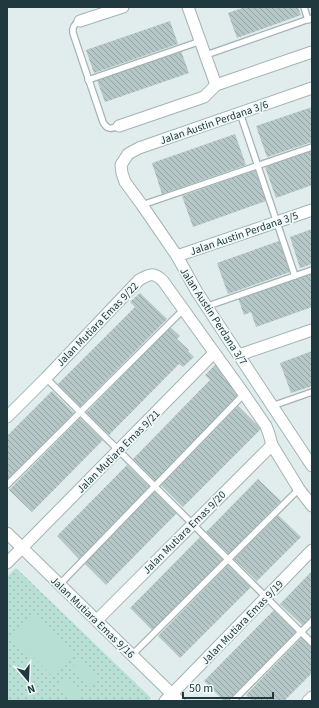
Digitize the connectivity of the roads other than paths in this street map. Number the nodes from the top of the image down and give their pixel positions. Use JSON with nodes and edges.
{"nodes":[{"id":1,"x":123,"y":7,"type":"edge"},
{"id":2,"x":188,"y":7,"type":"edge"},
{"id":3,"x":304,"y":7,"type":"edge"},
{"id":4,"x":310,"y":19,"type":"edge"},
{"id":5,"x":80,"y":22,"type":"joint"},
{"id":6,"x":200,"y":41,"type":"junction"},
{"id":7,"x":312,"y":52,"type":"edge"},
{"id":8,"x":206,"y":55,"type":"junction"},
{"id":9,"x":88,"y":80,"type":"junction"},
{"id":10,"x":216,"y":85,"type":"junction"},
{"id":11,"x":312,"y":88,"type":"edge"},
{"id":12,"x":240,"y":113,"type":"junction"},
{"id":13,"x":119,"y":126,"type":"joint"},
{"id":14,"x":312,"y":147,"type":"edge"},
{"id":15,"x":121,"y":165,"type":"joint"},
{"id":16,"x":258,"y":166,"type":"junction"},
{"id":17,"x":142,"y":205,"type":"junction"},
{"id":18,"x":312,"y":210,"type":"edge"},
{"id":19,"x":277,"y":222,"type":"junction"},
{"id":20,"x":177,"y":256,"type":"junction"},
{"id":21,"x":312,"y":270,"type":"edge"},
{"id":22,"x":295,"y":276,"type":"junction"},
{"id":23,"x":208,"y":306,"type":"junction"},
{"id":24,"x":183,"y":310,"type":"junction"},
{"id":25,"x":312,"y":330,"type":"edge"},
{"id":26,"x":214,"y":354,"type":"junction"},
{"id":27,"x":239,"y":355,"type":"junction"},
{"id":28,"x":46,"y":378,"type":"junction"},
{"id":29,"x":312,"y":392,"type":"edge"},
{"id":30,"x":244,"y":394,"type":"junction"},
{"id":31,"x":272,"y":406,"type":"junction"},
{"id":32,"x":80,"y":412,"type":"junction"},
{"id":33,"x":7,"y":417,"type":"edge"},
{"id":34,"x":272,"y":446,"type":"junction"},
{"id":35,"x":119,"y":450,"type":"junction"},
{"id":36,"x":309,"y":454,"type":"edge"},
{"id":37,"x":312,"y":466,"type":"edge"},
{"id":38,"x":7,"y":485,"type":"edge"},
{"id":39,"x":155,"y":486,"type":"junction"},
{"id":40,"x":299,"y":489,"type":"junction"},
{"id":41,"x":312,"y":506,"type":"edge"},
{"id":42,"x":193,"y":524,"type":"junction"},
{"id":43,"x":7,"y":533,"type":"edge"},
{"id":44,"x":22,"y":548,"type":"junction"},
{"id":45,"x":312,"y":550,"type":"edge"},
{"id":46,"x":228,"y":559,"type":"junction"},
{"id":47,"x":7,"y":563,"type":"edge"},
{"id":48,"x":60,"y":584,"type":"junction"},
{"id":49,"x":266,"y":597,"type":"junction"},
{"id":50,"x":97,"y":620,"type":"junction"},
{"id":51,"x":312,"y":621,"type":"edge"},
{"id":52,"x":301,"y":632,"type":"junction"},
{"id":53,"x":312,"y":643,"type":"edge"},
{"id":54,"x":132,"y":654,"type":"junction"},
{"id":55,"x":312,"y":698,"type":"edge"},
{"id":56,"x":172,"y":699,"type":"edge"},
{"id":57,"x":233,"y":701,"type":"edge"},
{"id":58,"x":308,"y":701,"type":"edge"}],
"edges":[{"from":1,"to":5,"type":"street"},
{"from":2,"to":6,"type":"street"},
{"from":3,"to":4,"type":"lane"},
{"from":4,"to":8,"type":"lane"},
{"from":5,"to":9,"type":"lane"},
{"from":6,"to":8,"type":"street"},
{"from":6,"to":9,"type":"lane"},
{"from":7,"to":10,"type":"street"},
{"from":8,"to":10,"type":"street"},
{"from":9,"to":13,"type":"lane"},
{"from":10,"to":13,"type":"street"},
{"from":11,"to":12,"type":"street","name":"Jalan Austin Perdana 3/6"},
{"from":12,"to":15,"type":"street","name":"Jalan Austin Perdana 3/6"},
{"from":12,"to":16,"type":"lane"},
{"from":14,"to":16,"type":"lane"},
{"from":15,"to":17,"type":"street","name":"Jalan Austin Perdana 3/7"},
{"from":16,"to":17,"type":"lane"},
{"from":16,"to":19,"type":"lane"},
{"from":17,"to":20,"type":"street","name":"Jalan Austin Perdana 3/7"},
{"from":18,"to":19,"type":"street","name":"Jalan Austin Perdana 3/5"},
{"from":19,"to":20,"type":"street","name":"Jalan Austin Perdana 3/5"},
{"from":19,"to":22,"type":"lane"},
{"from":20,"to":23,"type":"street","name":"Jalan Austin Perdana 3/7"},
{"from":21,"to":22,"type":"lane"},
{"from":22,"to":23,"type":"lane"},
{"from":23,"to":27,"type":"street","name":"Jalan Austin Perdana 3/7"},
{"from":24,"to":26,"type":"street","name":"Jalan Mutiara Emas 9/22"},
{"from":24,"to":28,"type":"street","name":"Jalan Mutiara Emas 9/22"},
{"from":24,"to":32,"type":"lane"},
{"from":25,"to":27,"type":"street"},
{"from":26,"to":30,"type":"street","name":"Jalan Mutiara Emas 9/22"},
{"from":26,"to":35,"type":"street","name":"Jalan Mutiara Emas 9/21"},
{"from":27,"to":31,"type":"street","name":"Jalan Austin Perdana 3/7"},
{"from":28,"to":32,"type":"lane"},
{"from":28,"to":33,"type":"street","name":"Jalan Mutiara Emas 9/22"},
{"from":29,"to":31,"type":"lane"},
{"from":30,"to":34,"type":"street","name":"Jalan Mutiara Emas 9/22"},
{"from":30,"to":39,"type":"lane"},
{"from":31,"to":36,"type":"street","name":"Jalan Austin Perdana 3/7"},
{"from":32,"to":35,"type":"lane"},
{"from":32,"to":38,"type":"lane"},
{"from":34,"to":40,"type":"street","name":"Jalan Mutiara Emas 9/22"},
{"from":34,"to":42,"type":"street","name":"Jalan Mutiara Emas 9/20"},
{"from":35,"to":39,"type":"lane"},
{"from":35,"to":44,"type":"street","name":"Jalan Mutiara Emas 9/21"},
{"from":36,"to":37,"type":"street","name":"Jalan Austin Perdana 3/7"},
{"from":39,"to":42,"type":"lane"},
{"from":39,"to":48,"type":"lane"},
{"from":40,"to":41,"type":"street","name":"Jalan Mutiara Emas 9/22"},
{"from":40,"to":46,"type":"lane"},
{"from":42,"to":46,"type":"lane"},
{"from":42,"to":50,"type":"street","name":"Jalan Mutiara Emas 9/20"},
{"from":43,"to":44,"type":"street","name":"Jalan Mutiara Emas 9/16"},
{"from":44,"to":47,"type":"street","name":"Jalan Mutiara Emas 9/21"},
{"from":44,"to":48,"type":"street","name":"Jalan Mutiara Emas 9/16"},
{"from":45,"to":49,"type":"street","name":"Jalan Mutiara Emas 9/19"},
{"from":46,"to":49,"type":"lane"},
{"from":46,"to":54,"type":"lane"},
{"from":48,"to":50,"type":"street","name":"Jalan Mutiara Emas 9/16"},
{"from":49,"to":52,"type":"lane"},
{"from":49,"to":56,"type":"street","name":"Jalan Mutiara Emas 9/19"},
{"from":50,"to":54,"type":"street","name":"Jalan Mutiara Emas 9/16"},
{"from":51,"to":52,"type":"lane"},
{"from":52,"to":53,"type":"lane"},
{"from":52,"to":57,"type":"lane"},
{"from":54,"to":56,"type":"street","name":"Jalan Mutiara Emas 9/16"},
{"from":55,"to":58,"type":"street"}]}
